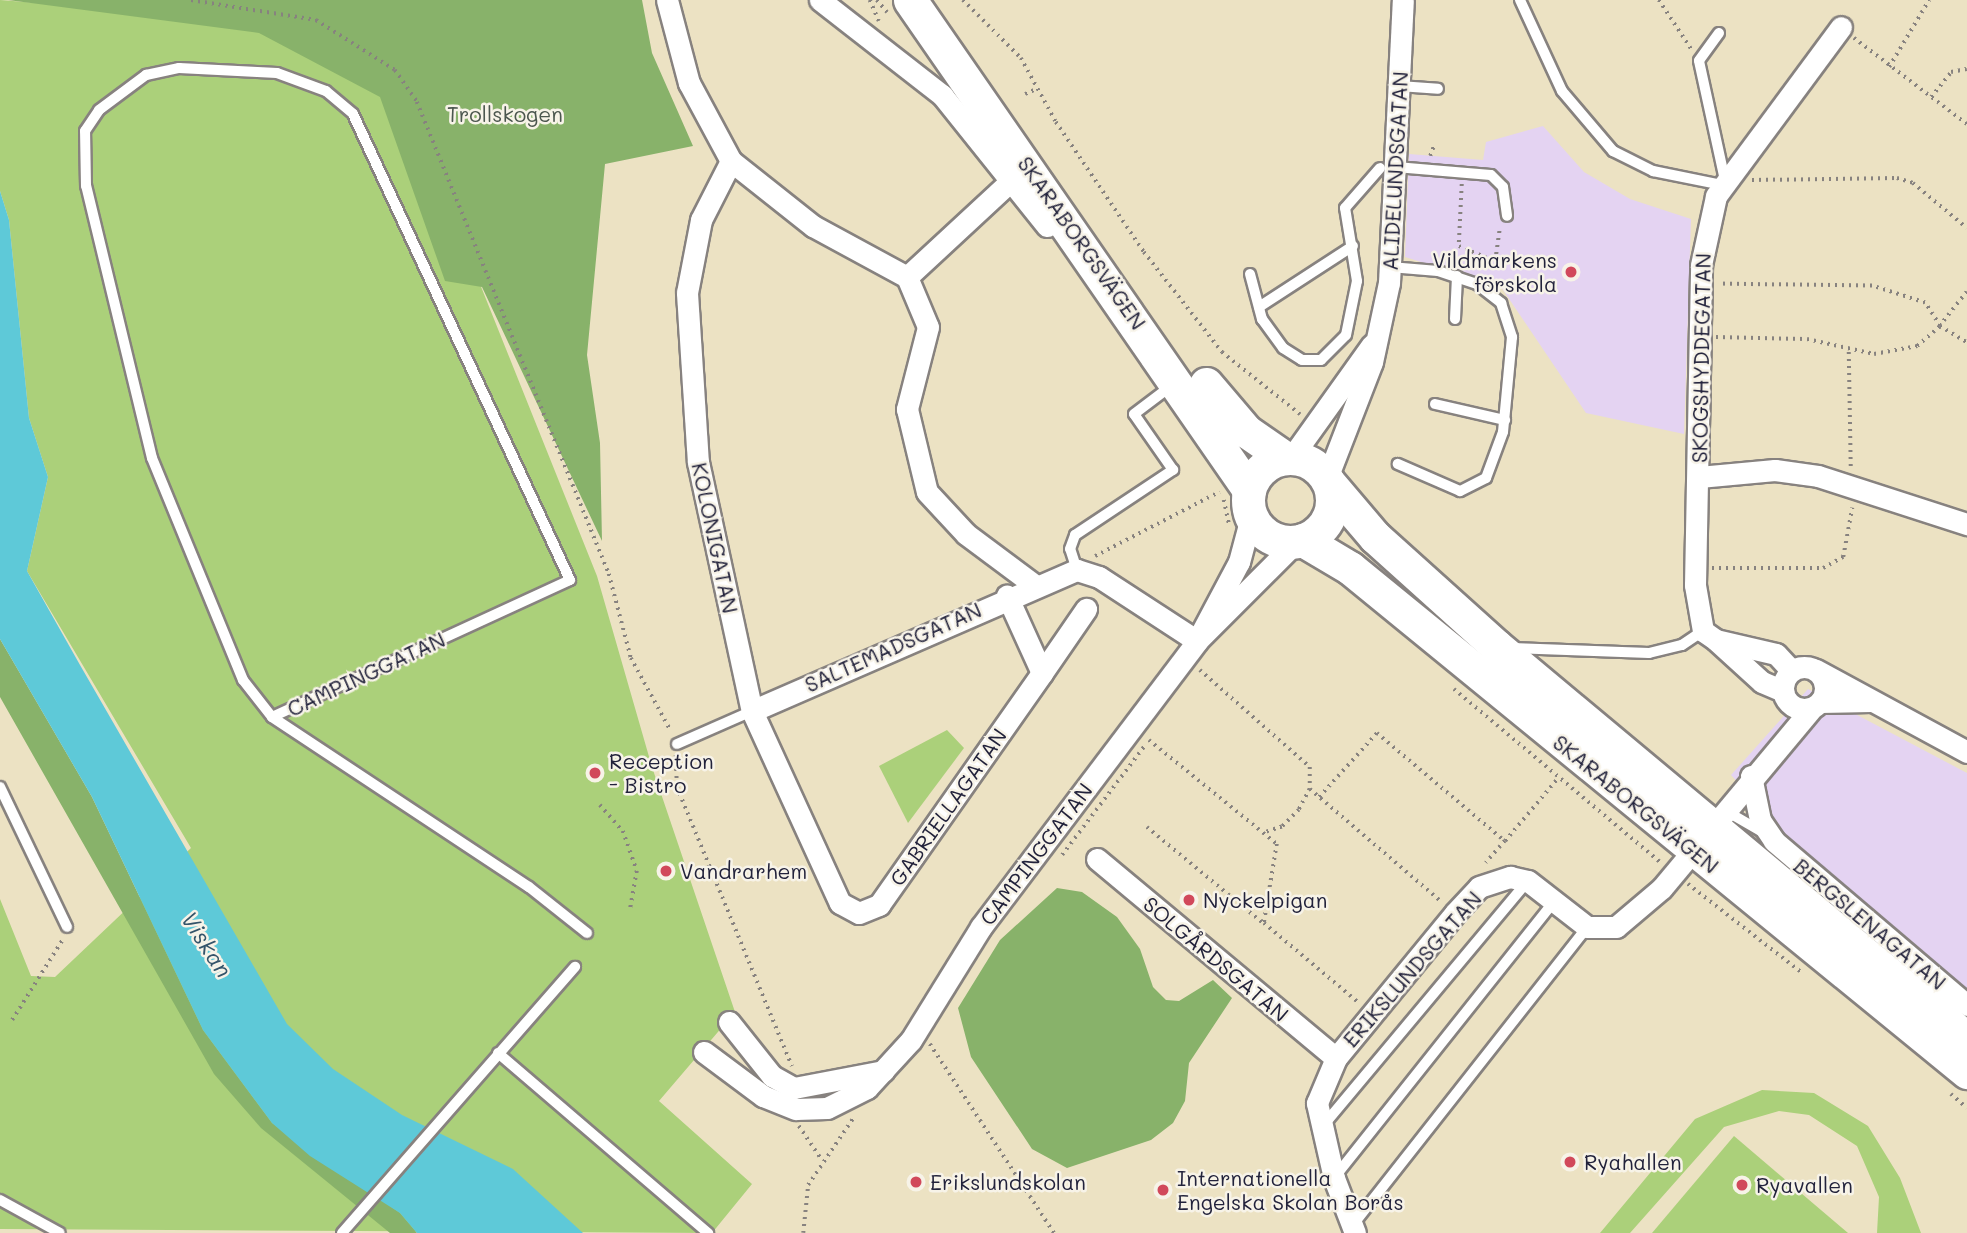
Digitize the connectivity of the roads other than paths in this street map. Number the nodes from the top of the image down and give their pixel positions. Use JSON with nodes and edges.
{"nodes":[{"id":1,"x":667,"y":0,"type":"edge"},
{"id":2,"x":820,"y":0,"type":"edge"},
{"id":3,"x":910,"y":0,"type":"edge"},
{"id":4,"x":935,"y":0,"type":"edge"},
{"id":5,"x":1403,"y":0,"type":"edge"},
{"id":6,"x":1520,"y":0,"type":"edge"},
{"id":7,"x":1841,"y":27,"type":"road end"},
{"id":8,"x":1718,"y":33,"type":"dead end"},
{"id":9,"x":1399,"y":86,"type":"junction"},
{"id":10,"x":1438,"y":89,"type":"dead end"},
{"id":11,"x":731,"y":161,"type":"junction"},
{"id":12,"x":1388,"y":167,"type":"junction"},
{"id":13,"x":1013,"y":179,"type":"junction"},
{"id":14,"x":1724,"y":183,"type":"junction"},
{"id":15,"x":1507,"y":216,"type":"road end"},
{"id":16,"x":1353,"y":246,"type":"junction"},
{"id":17,"x":1390,"y":267,"type":"junction"},
{"id":18,"x":1250,"y":274,"type":"dead end"},
{"id":19,"x":1457,"y":276,"type":"junction"},
{"id":20,"x":907,"y":277,"type":"junction"},
{"id":21,"x":1259,"y":307,"type":"junction"},
{"id":22,"x":1455,"y":319,"type":"dead end"},
{"id":23,"x":1376,"y":341,"type":"junction"},
{"id":24,"x":1163,"y":393,"type":"joint"},
{"id":25,"x":1436,"y":404,"type":"dead end"},
{"id":26,"x":1505,"y":420,"type":"junction"},
{"id":27,"x":1288,"y":458,"type":"junction"},
{"id":28,"x":1398,"y":464,"type":"dead end"},
{"id":29,"x":1699,"y":477,"type":"junction"},
{"id":30,"x":1327,"y":481,"type":"junction"},
{"id":31,"x":1234,"y":501,"type":"junction"},
{"id":32,"x":1967,"y":524,"type":"edge"},
{"id":33,"x":1300,"y":541,"type":"junction"},
{"id":34,"x":1077,"y":570,"type":"junction"},
{"id":35,"x":1033,"y":584,"type":"junction"},
{"id":36,"x":1007,"y":596,"type":"junction"},
{"id":37,"x":1086,"y":609,"type":"dead end"},
{"id":38,"x":1710,"y":635,"type":"junction"},
{"id":39,"x":1496,"y":646,"type":"junction"},
{"id":40,"x":1203,"y":650,"type":"junction"},
{"id":41,"x":1791,"y":670,"type":"junction"},
{"id":42,"x":1816,"y":670,"type":"junction"},
{"id":43,"x":1042,"y":673,"type":"junction"},
{"id":44,"x":1784,"y":695,"type":"junction"},
{"id":45,"x":1871,"y":701,"type":"junction"},
{"id":46,"x":1816,"y":705,"type":"junction"},
{"id":47,"x":752,"y":711,"type":"junction"},
{"id":48,"x":272,"y":717,"type":"junction"},
{"id":49,"x":677,"y":744,"type":"road end"},
{"id":50,"x":1967,"y":752,"type":"edge"},
{"id":51,"x":1768,"y":754,"type":"junction"},
{"id":52,"x":1751,"y":776,"type":"junction"},
{"id":53,"x":0,"y":787,"type":"edge"},
{"id":54,"x":1719,"y":817,"type":"junction"},
{"id":55,"x":1774,"y":841,"type":"junction"},
{"id":56,"x":1097,"y":859,"type":"dead end"},
{"id":57,"x":1683,"y":862,"type":"junction"},
{"id":58,"x":1528,"y":881,"type":"junction"},
{"id":59,"x":840,"y":902,"type":"joint"},
{"id":60,"x":1553,"y":903,"type":"junction"},
{"id":61,"x":67,"y":927,"type":"road end"},
{"id":62,"x":1587,"y":927,"type":"junction"},
{"id":63,"x":587,"y":933,"type":"dead end"},
{"id":64,"x":575,"y":967,"type":"dead end"},
{"id":65,"x":1967,"y":1005,"type":"edge"},
{"id":66,"x":729,"y":1022,"type":"dead end"},
{"id":67,"x":1967,"y":1039,"type":"edge"},
{"id":68,"x":704,"y":1052,"type":"dead end"},
{"id":69,"x":498,"y":1053,"type":"junction"},
{"id":70,"x":1336,"y":1058,"type":"junction"},
{"id":71,"x":1967,"y":1072,"type":"edge"},
{"id":72,"x":795,"y":1098,"type":"junction"},
{"id":73,"x":1322,"y":1127,"type":"junction"},
{"id":74,"x":1334,"y":1178,"type":"junction"},
{"id":75,"x":0,"y":1200,"type":"edge"},
{"id":76,"x":1353,"y":1229,"type":"edge"},
{"id":77,"x":60,"y":1233,"type":"edge"},
{"id":78,"x":342,"y":1233,"type":"edge"},
{"id":79,"x":708,"y":1233,"type":"edge"}],
"edges":[{"from":1,"to":11,"type":"street"},
{"from":2,"to":13,"type":"street"},
{"from":3,"to":31,"type":"main road","name":"SKARABORGSVÄGEN"},
{"from":4,"to":27,"type":"main road","name":"SKARABORGSVÄGEN"},
{"from":5,"to":9,"type":"street","name":"ALIDELUNDSGATAN"},
{"from":6,"to":14,"type":"lane"},
{"from":7,"to":14,"type":"street","name":"SKOGSHYDDEGATAN"},
{"from":8,"to":14,"type":"lane"},
{"from":9,"to":10,"type":"lane"},
{"from":9,"to":12,"type":"street","name":"ALIDELUNDSGATAN"},
{"from":11,"to":20,"type":"street"},
{"from":11,"to":47,"type":"street","name":"KOLONIGATAN"},
{"from":12,"to":15,"type":"lane"},
{"from":12,"to":16,"type":"lane"},
{"from":12,"to":17,"type":"street","name":"ALIDELUNDSGATAN"},
{"from":13,"to":20,"type":"street"},
{"from":13,"to":24,"type":"street"},
{"from":14,"to":29,"type":"street","name":"SKOGSHYDDEGATAN"},
{"from":16,"to":21,"type":"lane"},
{"from":16,"to":21,"type":"lane"},
{"from":17,"to":19,"type":"lane"},
{"from":17,"to":23,"type":"street","name":"ALIDELUNDSGATAN"},
{"from":18,"to":21,"type":"lane"},
{"from":19,"to":22,"type":"lane"},
{"from":19,"to":26,"type":"lane"},
{"from":20,"to":35,"type":"street"},
{"from":23,"to":27,"type":"street","name":"ALIDELUNDSGATAN"},
{"from":23,"to":30,"type":"street","name":"ALIDELUNDSGATAN"},
{"from":24,"to":34,"type":"lane"},
{"from":25,"to":26,"type":"lane"},
{"from":26,"to":28,"type":"lane"},
{"from":27,"to":30,"type":"main road"},
{"from":27,"to":31,"type":"main road"},
{"from":29,"to":32,"type":"street"},
{"from":29,"to":38,"type":"street","name":"SKOGSHYDDEGATAN"},
{"from":30,"to":33,"type":"main road"},
{"from":30,"to":39,"type":"main road","name":"SKARABORGSVÄGEN"},
{"from":31,"to":33,"type":"main road"},
{"from":31,"to":40,"type":"street","name":"CAMPINGGATAN"},
{"from":33,"to":40,"type":"street","name":"CAMPINGGATAN"},
{"from":33,"to":57,"type":"main road","name":"SKARABORGSVÄGEN"},
{"from":34,"to":35,"type":"street","name":"SALTEMADSGATAN"},
{"from":34,"to":40,"type":"street"},
{"from":35,"to":36,"type":"street","name":"SALTEMADSGATAN"},
{"from":36,"to":43,"type":"street"},
{"from":36,"to":47,"type":"street","name":"SALTEMADSGATAN"},
{"from":37,"to":43,"type":"street","name":"GABRIELLAGATAN"},
{"from":38,"to":39,"type":"lane"},
{"from":38,"to":41,"type":"street"},
{"from":38,"to":44,"type":"street"},
{"from":39,"to":54,"type":"main road","name":"SKARABORGSVÄGEN"},
{"from":40,"to":72,"type":"street","name":"CAMPINGGATAN"},
{"from":41,"to":42,"type":"street"},
{"from":41,"to":44,"type":"street"},
{"from":42,"to":45,"type":"street"},
{"from":42,"to":46,"type":"street"},
{"from":43,"to":59,"type":"street","name":"GABRIELLAGATAN"},
{"from":44,"to":46,"type":"street"},
{"from":44,"to":51,"type":"street"},
{"from":45,"to":46,"type":"street"},
{"from":45,"to":50,"type":"street"},
{"from":46,"to":51,"type":"street"},
{"from":47,"to":49,"type":"lane"},
{"from":47,"to":59,"type":"street","name":"KOLONIGATAN"},
{"from":48,"to":48,"type":"lane","name":"CAMPINGGATAN"},
{"from":48,"to":63,"type":"lane","name":"CAMPINGGATAN"},
{"from":51,"to":52,"type":"street"},
{"from":52,"to":54,"type":"street"},
{"from":52,"to":55,"type":"street","name":"BERGSLENAGATAN"},
{"from":53,"to":61,"type":"lane"},
{"from":54,"to":55,"type":"lane","name":"BERGSLENAGATAN"},
{"from":54,"to":57,"type":"street"},
{"from":54,"to":67,"type":"main road","name":"SKARABORGSVÄGEN"},
{"from":55,"to":65,"type":"street","name":"BERGSLENAGATAN"},
{"from":56,"to":70,"type":"street","name":"SOLGÅRDSGATAN"},
{"from":57,"to":62,"type":"street"},
{"from":57,"to":71,"type":"main road","name":"SKARABORGSVÄGEN"},
{"from":58,"to":60,"type":"street"},
{"from":58,"to":70,"type":"street","name":"ERIKSLUNDSGATAN"},
{"from":58,"to":73,"type":"lane"},
{"from":60,"to":62,"type":"street"},
{"from":60,"to":74,"type":"lane"},
{"from":62,"to":76,"type":"lane"},
{"from":64,"to":69,"type":"lane"},
{"from":66,"to":72,"type":"street"},
{"from":68,"to":72,"type":"street","name":"CAMPINGGATAN"},
{"from":69,"to":78,"type":"lane"},
{"from":69,"to":79,"type":"lane"},
{"from":70,"to":73,"type":"street","name":"ERIKSLUNDSGATAN"},
{"from":73,"to":74,"type":"street","name":"ERIKSLUNDSGATAN"},
{"from":74,"to":76,"type":"street","name":"ERIKSLUNDSGATAN"},
{"from":75,"to":77,"type":"lane"}]}
